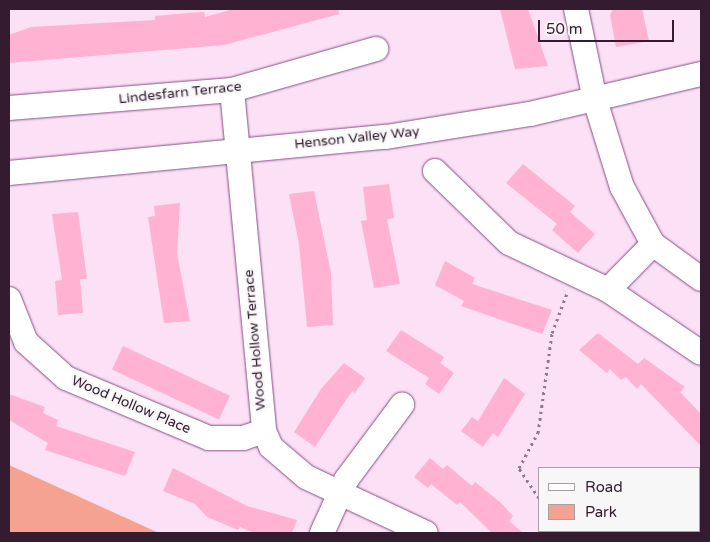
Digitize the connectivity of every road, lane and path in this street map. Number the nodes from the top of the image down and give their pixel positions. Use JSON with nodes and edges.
{"nodes":[{"id":1,"x":576,"y":9,"type":"edge"},
{"id":2,"x":376,"y":49,"type":"dead end"},
{"id":3,"x":701,"y":74,"type":"edge"},
{"id":4,"x":232,"y":90,"type":"junction"},
{"id":5,"x":596,"y":100,"type":"junction"},
{"id":6,"x":9,"y":108,"type":"edge"},
{"id":7,"x":239,"y":150,"type":"junction"},
{"id":8,"x":435,"y":171,"type":"dead end"},
{"id":9,"x":9,"y":173,"type":"edge"},
{"id":10,"x":653,"y":244,"type":"junction"},
{"id":11,"x":573,"y":276,"type":"junction"},
{"id":12,"x":701,"y":279,"type":"edge"},
{"id":13,"x":608,"y":290,"type":"junction"},
{"id":14,"x":9,"y":299,"type":"edge"},
{"id":15,"x":701,"y":353,"type":"edge"},
{"id":16,"x":402,"y":405,"type":"dead end"},
{"id":17,"x":264,"y":431,"type":"junction"},
{"id":18,"x":336,"y":495,"type":"junction"},
{"id":19,"x":538,"y":496,"type":"edge"},
{"id":20,"x":322,"y":533,"type":"edge"},
{"id":21,"x":426,"y":533,"type":"edge"}],
"edges":[{"from":1,"to":5,"type":"street"},
{"from":2,"to":4,"type":"street","name":"Lindesfarn Terrace"},
{"from":3,"to":5,"type":"street","name":"Henson Valley Way"},
{"from":4,"to":6,"type":"street","name":"Lindesfarn Terrace"},
{"from":4,"to":7,"type":"street","name":"Wood Hollow Terrace"},
{"from":5,"to":7,"type":"street","name":"Henson Valley Way"},
{"from":5,"to":10,"type":"street"},
{"from":7,"to":9,"type":"street","name":"Henson Valley Way"},
{"from":7,"to":17,"type":"street","name":"Wood Hollow Terrace"},
{"from":8,"to":11,"type":"street"},
{"from":10,"to":12,"type":"street"},
{"from":10,"to":13,"type":"street"},
{"from":11,"to":13,"type":"street"},
{"from":11,"to":19,"type":"path"},
{"from":13,"to":15,"type":"street"},
{"from":14,"to":17,"type":"street","name":"Wood Hollow Place"},
{"from":16,"to":18,"type":"street"},
{"from":17,"to":18,"type":"street","name":"Wood Hollow Terrace"},
{"from":18,"to":20,"type":"street"},
{"from":18,"to":21,"type":"street"}]}
